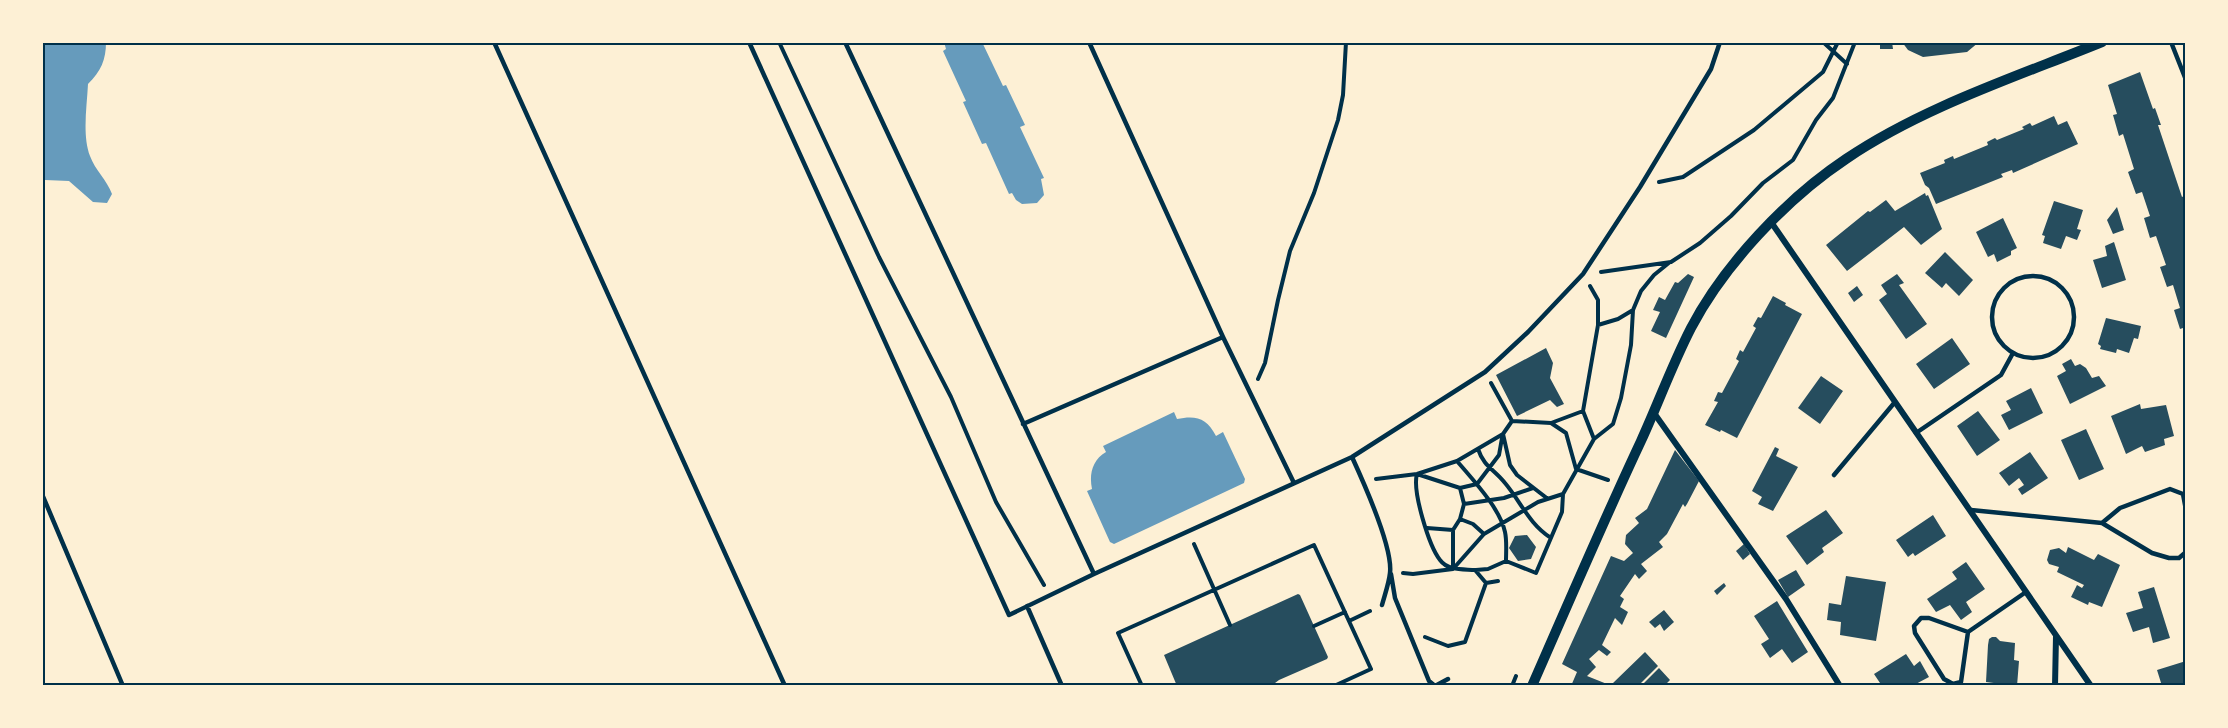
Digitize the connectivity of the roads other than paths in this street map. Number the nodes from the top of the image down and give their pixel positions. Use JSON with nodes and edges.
{"nodes":[{"id":1,"x":494,"y":42,"type":"edge"},
{"id":2,"x":749,"y":42,"type":"edge"},
{"id":3,"x":845,"y":42,"type":"edge"},
{"id":4,"x":1089,"y":42,"type":"edge"},
{"id":5,"x":1720,"y":42,"type":"edge"},
{"id":6,"x":2102,"y":42,"type":"edge"},
{"id":7,"x":2170,"y":42,"type":"edge"},
{"id":8,"x":2186,"y":80,"type":"edge"},
{"id":9,"x":1771,"y":222,"type":"junction"},
{"id":10,"x":1223,"y":337,"type":"junction"},
{"id":11,"x":2013,"y":354,"type":"junction"},
{"id":12,"x":1894,"y":402,"type":"junction"},
{"id":13,"x":1654,"y":413,"type":"junction"},
{"id":14,"x":1023,"y":424,"type":"junction"},
{"id":15,"x":1916,"y":433,"type":"junction"},
{"id":16,"x":1352,"y":457,"type":"junction"},
{"id":17,"x":1834,"y":476,"type":"dead end"},
{"id":18,"x":1294,"y":483,"type":"junction"},
{"id":19,"x":42,"y":494,"type":"edge"},
{"id":20,"x":1971,"y":510,"type":"junction"},
{"id":21,"x":2186,"y":510,"type":"edge"},
{"id":22,"x":2102,"y":523,"type":"junction"},
{"id":23,"x":2186,"y":552,"type":"edge"},
{"id":24,"x":1390,"y":571,"type":"junction"},
{"id":25,"x":1094,"y":574,"type":"junction"},
{"id":26,"x":2026,"y":592,"type":"junction"},
{"id":27,"x":1382,"y":604,"type":"road end"},
{"id":28,"x":1028,"y":606,"type":"junction"},
{"id":29,"x":1968,"y":632,"type":"junction"},
{"id":30,"x":2056,"y":635,"type":"junction"},
{"id":31,"x":1448,"y":679,"type":"dead end"},
{"id":32,"x":123,"y":686,"type":"edge"},
{"id":33,"x":785,"y":686,"type":"edge"},
{"id":34,"x":1062,"y":686,"type":"edge"},
{"id":35,"x":1532,"y":686,"type":"edge"},
{"id":36,"x":1839,"y":686,"type":"edge"},
{"id":37,"x":2055,"y":686,"type":"edge"},
{"id":38,"x":2091,"y":686,"type":"edge"}],
"edges":[{"from":1,"to":33,"type":"lane"},
{"from":2,"to":28,"type":"lane"},
{"from":3,"to":14,"type":"lane"},
{"from":4,"to":10,"type":"lane"},
{"from":5,"to":16,"type":"lane"},
{"from":6,"to":9,"type":"street"},
{"from":7,"to":8,"type":"lane"},
{"from":9,"to":12,"type":"street"},
{"from":9,"to":13,"type":"street"},
{"from":10,"to":14,"type":"lane"},
{"from":10,"to":18,"type":"lane"},
{"from":11,"to":11,"type":"lane"},
{"from":11,"to":15,"type":"lane"},
{"from":12,"to":15,"type":"street"},
{"from":12,"to":17,"type":"lane"},
{"from":13,"to":35,"type":"street"},
{"from":13,"to":36,"type":"street"},
{"from":14,"to":25,"type":"lane"},
{"from":15,"to":20,"type":"street"},
{"from":16,"to":18,"type":"lane"},
{"from":16,"to":24,"type":"lane"},
{"from":18,"to":25,"type":"lane"},
{"from":19,"to":32,"type":"lane"},
{"from":20,"to":22,"type":"lane"},
{"from":20,"to":26,"type":"street"},
{"from":21,"to":22,"type":"lane"},
{"from":22,"to":23,"type":"lane"},
{"from":24,"to":27,"type":"lane"},
{"from":24,"to":31,"type":"lane"},
{"from":25,"to":28,"type":"lane"},
{"from":26,"to":29,"type":"lane"},
{"from":26,"to":30,"type":"street"},
{"from":28,"to":34,"type":"lane"},
{"from":29,"to":29,"type":"lane"},
{"from":30,"to":37,"type":"street"},
{"from":30,"to":38,"type":"street"}]}
